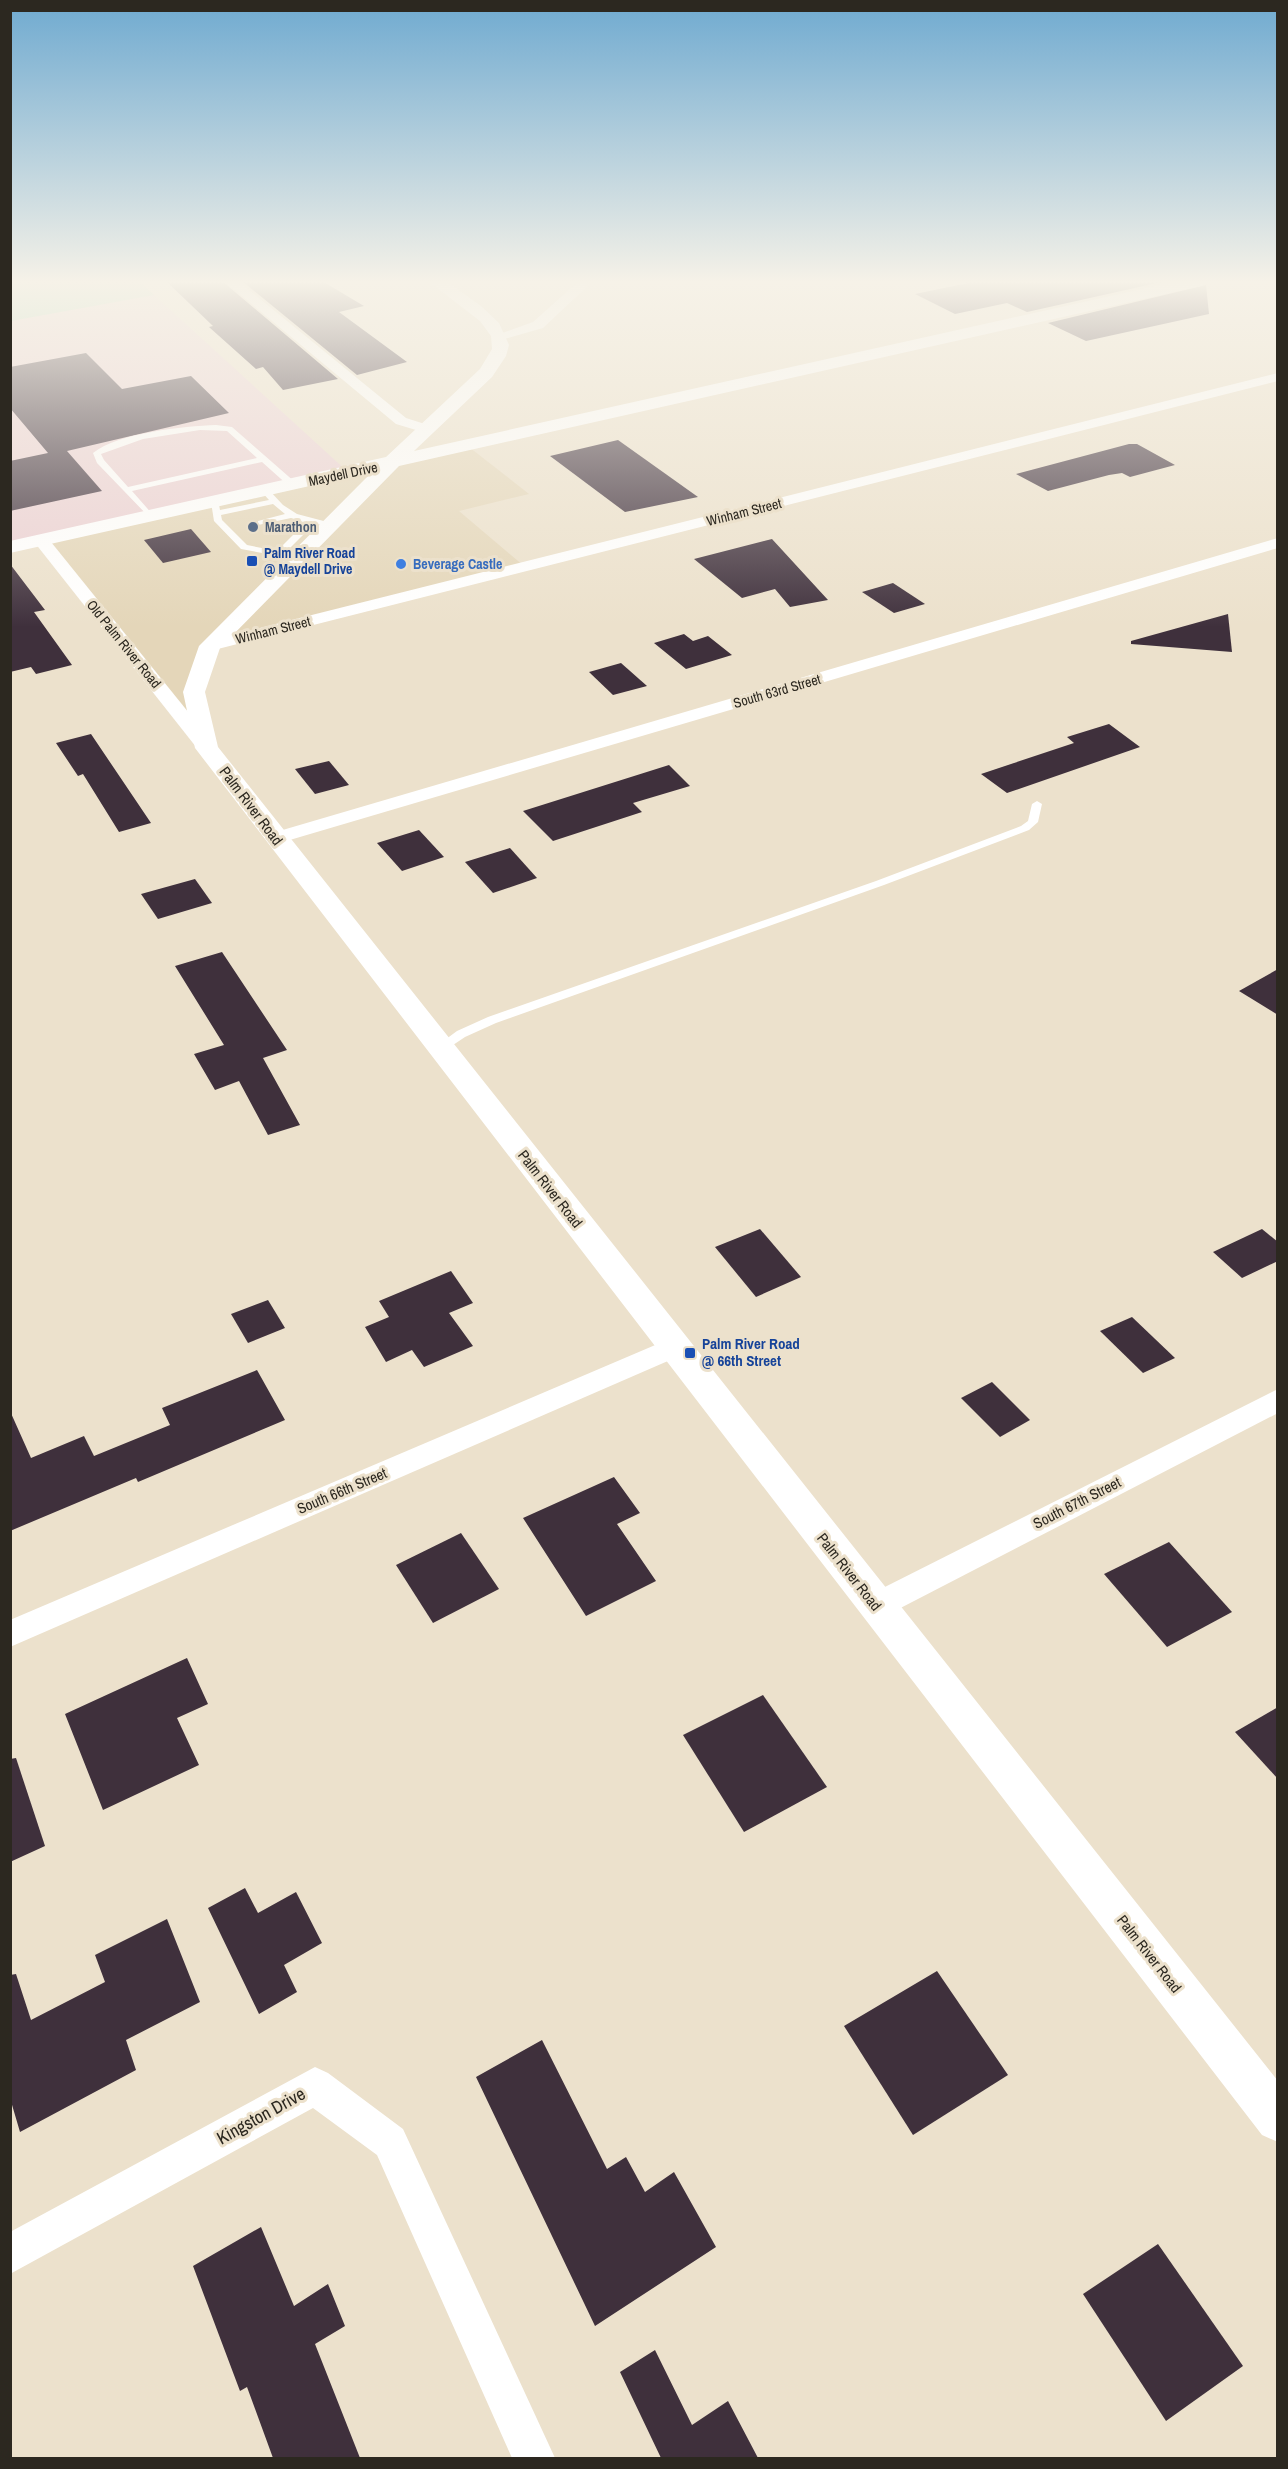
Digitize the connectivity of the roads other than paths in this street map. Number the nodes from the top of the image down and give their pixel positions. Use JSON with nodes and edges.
{"nodes":[{"id":1,"x":372,"y":396,"type":"edge"},
{"id":2,"x":461,"y":396,"type":"edge"},
{"id":3,"x":690,"y":396,"type":"edge"},
{"id":4,"x":1202,"y":396,"type":"edge"},
{"id":5,"x":426,"y":429,"type":"junction"},
{"id":6,"x":263,"y":459,"type":"junction"},
{"id":7,"x":390,"y":464,"type":"junction"},
{"id":8,"x":292,"y":485,"type":"junction"},
{"id":9,"x":126,"y":490,"type":"junction"},
{"id":10,"x":270,"y":496,"type":"junction"},
{"id":11,"x":216,"y":508,"type":"junction"},
{"id":12,"x":288,"y":513,"type":"junction"},
{"id":13,"x":150,"y":516,"type":"junction"},
{"id":14,"x":300,"y":520,"type":"junction"},
{"id":15,"x":311,"y":522,"type":"junction"},
{"id":16,"x":331,"y":524,"type":"junction"},
{"id":17,"x":264,"y":526,"type":"junction"},
{"id":18,"x":41,"y":540,"type":"junction"},
{"id":19,"x":1278,"y":543,"type":"edge"},
{"id":20,"x":10,"y":547,"type":"edge"},
{"id":21,"x":1256,"y":549,"type":"junction"},
{"id":22,"x":288,"y":556,"type":"junction"},
{"id":23,"x":1278,"y":561,"type":"edge"},
{"id":24,"x":210,"y":646,"type":"junction"},
{"id":25,"x":207,"y":748,"type":"junction"},
{"id":26,"x":1037,"y":804,"type":"dead end"},
{"id":27,"x":276,"y":838,"type":"junction"},
{"id":28,"x":440,"y":1048,"type":"junction"},
{"id":29,"x":674,"y":1347,"type":"junction"},
{"id":30,"x":1278,"y":1400,"type":"edge"},
{"id":31,"x":876,"y":1606,"type":"junction"},
{"id":32,"x":10,"y":1634,"type":"edge"},
{"id":33,"x":1278,"y":2118,"type":"edge"},
{"id":34,"x":10,"y":2254,"type":"edge"},
{"id":35,"x":534,"y":2458,"type":"edge"}],
"edges":[{"from":1,"to":5,"type":"street"},
{"from":2,"to":5,"type":"street","name":"Palm River Road"},
{"from":3,"to":7,"type":"street","name":"Maydell Drive"},
{"from":4,"to":24,"type":"street","name":"Winham Street"},
{"from":5,"to":7,"type":"street","name":"Palm River Road"},
{"from":6,"to":8,"type":"lane"},
{"from":6,"to":9,"type":"lane"},
{"from":6,"to":9,"type":"lane"},
{"from":7,"to":8,"type":"street","name":"Maydell Drive"},
{"from":7,"to":16,"type":"street","name":"Palm River Road"},
{"from":8,"to":10,"type":"street","name":"Maydell Drive"},
{"from":9,"to":13,"type":"lane"},
{"from":10,"to":11,"type":"street","name":"Maydell Drive"},
{"from":10,"to":12,"type":"lane"},
{"from":11,"to":13,"type":"street","name":"Maydell Drive"},
{"from":11,"to":22,"type":"lane"},
{"from":12,"to":14,"type":"lane"},
{"from":12,"to":17,"type":"lane"},
{"from":13,"to":18,"type":"street","name":"Maydell Drive"},
{"from":14,"to":15,"type":"lane"},
{"from":14,"to":17,"type":"lane"},
{"from":15,"to":16,"type":"lane"},
{"from":15,"to":17,"type":"lane"},
{"from":15,"to":22,"type":"lane"},
{"from":16,"to":22,"type":"street","name":"Palm River Road"},
{"from":18,"to":20,"type":"street","name":"Maydell Drive"},
{"from":18,"to":25,"type":"street","name":"Old Palm River Road"},
{"from":19,"to":21,"type":"street","name":"South 63rd Street"},
{"from":21,"to":23,"type":"street"},
{"from":21,"to":27,"type":"street","name":"South 63rd Street"},
{"from":22,"to":24,"type":"street","name":"Palm River Road"},
{"from":24,"to":25,"type":"street","name":"Palm River Road"},
{"from":25,"to":27,"type":"street","name":"Palm River Road"},
{"from":26,"to":28,"type":"lane"},
{"from":27,"to":28,"type":"street","name":"Palm River Road"},
{"from":28,"to":29,"type":"street","name":"Palm River Road"},
{"from":29,"to":31,"type":"street","name":"Palm River Road"},
{"from":29,"to":32,"type":"street","name":"South 66th Street"},
{"from":30,"to":31,"type":"street","name":"South 67th Street"},
{"from":31,"to":33,"type":"street","name":"Palm River Road"},
{"from":34,"to":35,"type":"street","name":"Kingston Drive"}]}
